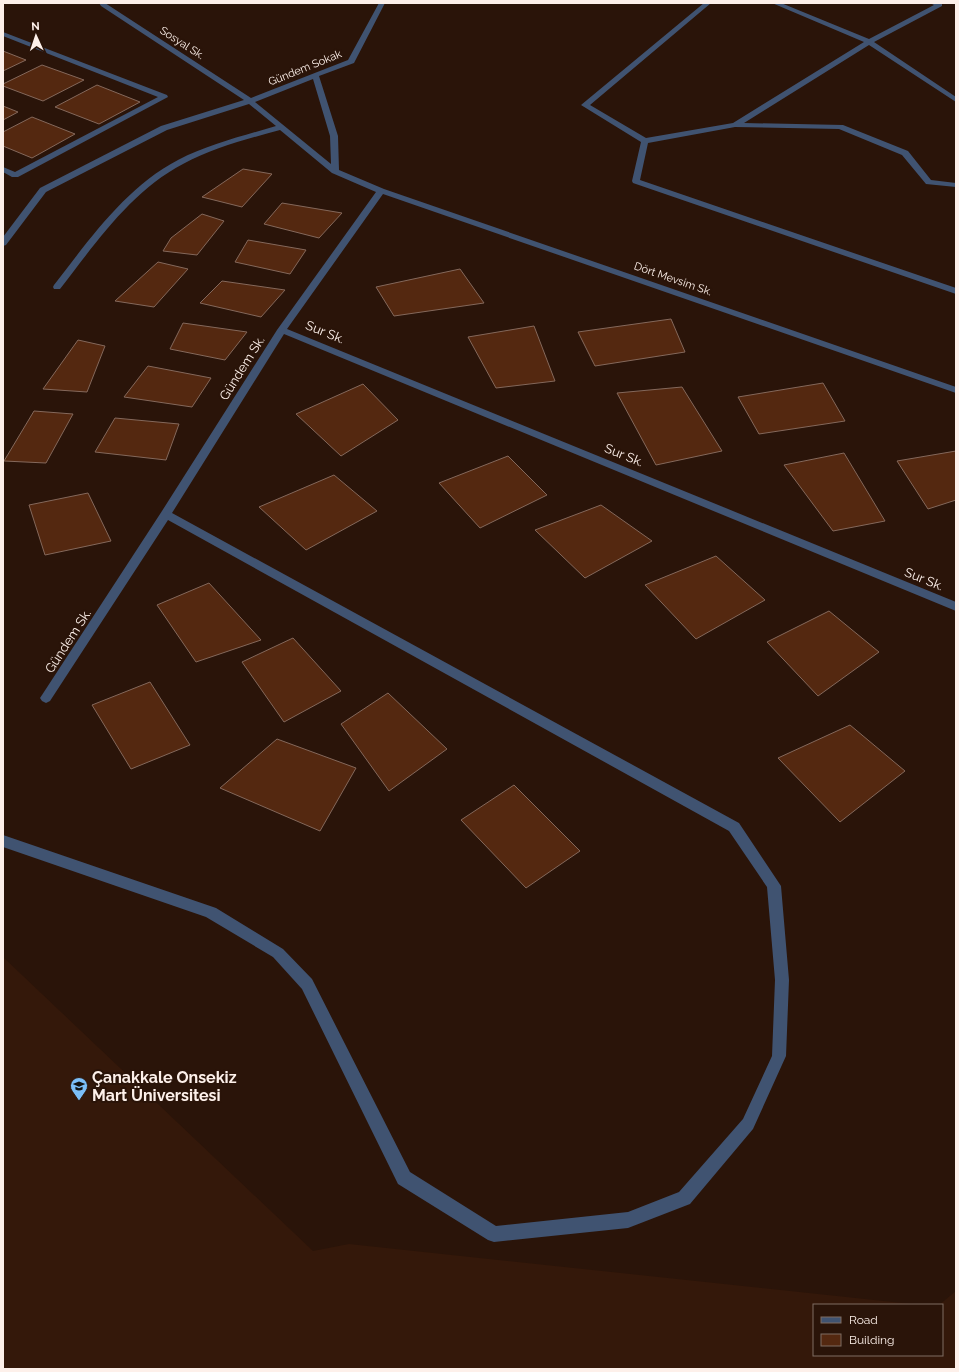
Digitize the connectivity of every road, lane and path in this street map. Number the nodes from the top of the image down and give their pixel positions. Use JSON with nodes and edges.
{"nodes":[{"id":1,"x":102,"y":3,"type":"edge"},
{"id":2,"x":382,"y":3,"type":"edge"},
{"id":3,"x":708,"y":3,"type":"edge"},
{"id":4,"x":775,"y":3,"type":"edge"},
{"id":5,"x":933,"y":3,"type":"edge"},
{"id":6,"x":3,"y":34,"type":"edge"},
{"id":7,"x":869,"y":42,"type":"junction"},
{"id":8,"x":315,"y":75,"type":"junction"},
{"id":9,"x":956,"y":100,"type":"edge"},
{"id":10,"x":250,"y":101,"type":"junction"},
{"id":11,"x":735,"y":125,"type":"junction"},
{"id":12,"x":282,"y":128,"type":"junction"},
{"id":13,"x":645,"y":141,"type":"junction"},
{"id":14,"x":3,"y":170,"type":"edge"},
{"id":15,"x":335,"y":171,"type":"junction"},
{"id":16,"x":956,"y":184,"type":"edge"},
{"id":17,"x":381,"y":191,"type":"junction"},
{"id":18,"x":3,"y":243,"type":"edge"},
{"id":19,"x":57,"y":287,"type":"dead end"},
{"id":20,"x":956,"y":291,"type":"edge"},
{"id":21,"x":282,"y":330,"type":"junction"},
{"id":22,"x":956,"y":390,"type":"edge"},
{"id":23,"x":166,"y":514,"type":"junction"},
{"id":24,"x":956,"y":607,"type":"edge"},
{"id":25,"x":46,"y":698,"type":"dead end"},
{"id":26,"x":3,"y":841,"type":"edge"}],
"edges":[{"from":1,"to":10,"type":"street","name":"Sosyal Sk."},
{"from":2,"to":8,"type":"street","name":"Gündem Sokak"},
{"from":3,"to":13,"type":"street"},
{"from":4,"to":7,"type":"street"},
{"from":5,"to":7,"type":"street"},
{"from":6,"to":14,"type":"street"},
{"from":7,"to":9,"type":"street"},
{"from":7,"to":11,"type":"street"},
{"from":8,"to":10,"type":"street","name":"Gündem Sokak"},
{"from":8,"to":15,"type":"street"},
{"from":10,"to":12,"type":"street"},
{"from":10,"to":18,"type":"street","name":"Gündem Sokak"},
{"from":11,"to":13,"type":"street"},
{"from":11,"to":16,"type":"street"},
{"from":12,"to":15,"type":"street"},
{"from":12,"to":19,"type":"street"},
{"from":13,"to":20,"type":"street"},
{"from":15,"to":17,"type":"street"},
{"from":17,"to":21,"type":"street","name":"Gündem Sk."},
{"from":17,"to":22,"type":"street","name":"Dört Mevsim Sk."},
{"from":21,"to":23,"type":"street","name":"Gündem Sk."},
{"from":21,"to":24,"type":"street","name":"Sur Sk."},
{"from":23,"to":25,"type":"street","name":"Gündem Sk."},
{"from":23,"to":26,"type":"street"}]}
